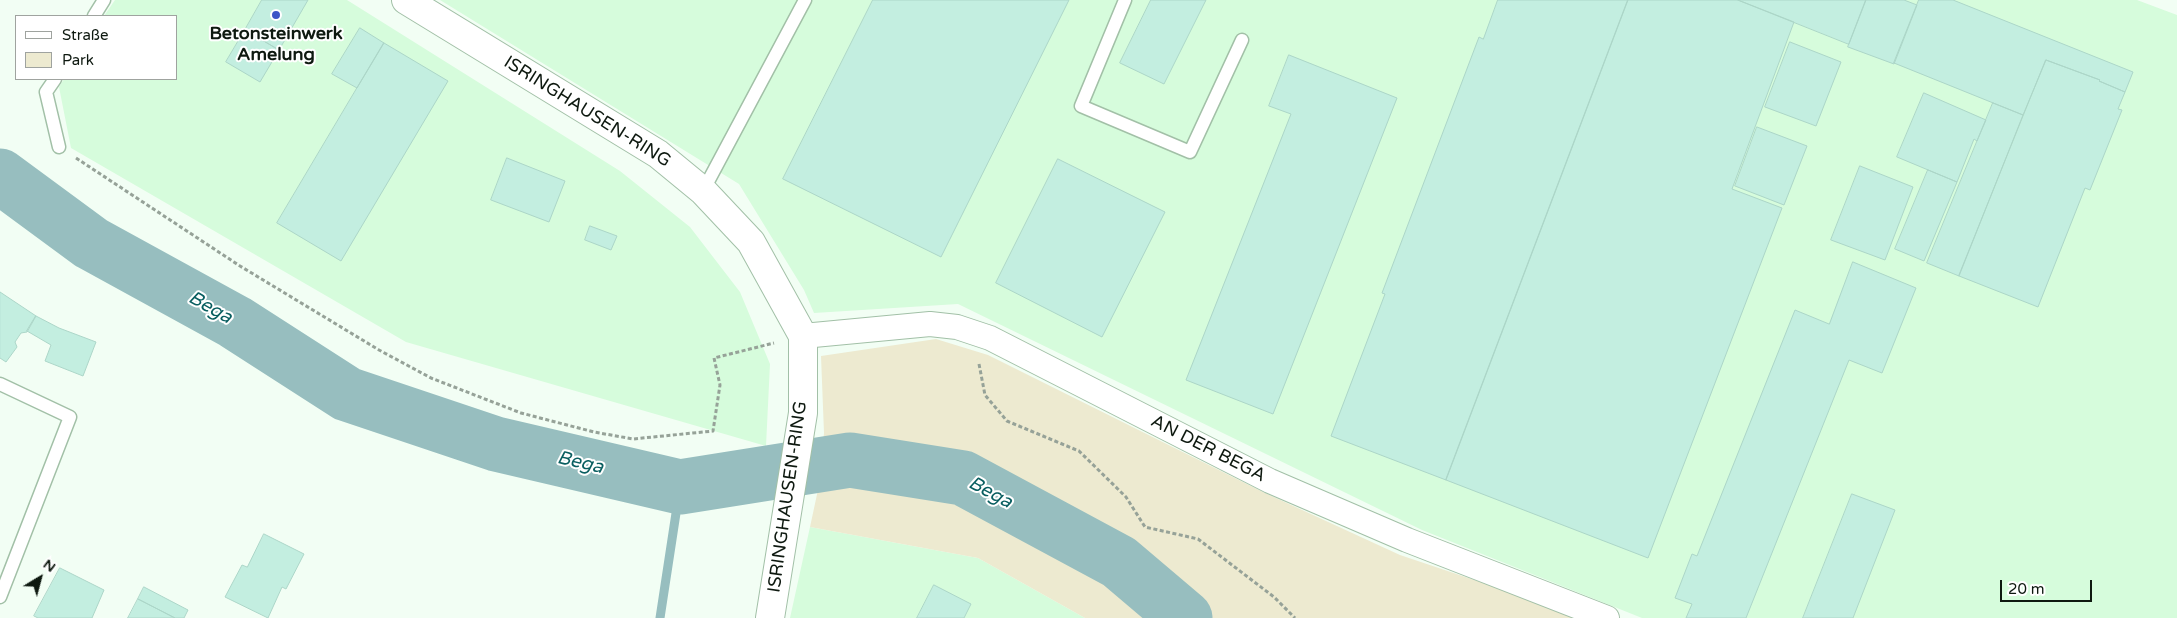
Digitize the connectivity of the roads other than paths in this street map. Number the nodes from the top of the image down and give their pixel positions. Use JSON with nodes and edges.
{"nodes":[{"id":1,"x":104,"y":0,"type":"edge"},
{"id":2,"x":406,"y":0,"type":"edge"},
{"id":3,"x":804,"y":0,"type":"edge"},
{"id":4,"x":1125,"y":0,"type":"edge"},
{"id":5,"x":95,"y":15,"type":"edge"},
{"id":6,"x":1242,"y":40,"type":"dead end"},
{"id":7,"x":53,"y":80,"type":"edge"},
{"id":8,"x":59,"y":147,"type":"road end"},
{"id":9,"x":703,"y":191,"type":"junction"},
{"id":10,"x":803,"y":336,"type":"junction"},
{"id":11,"x":0,"y":384,"type":"edge"},
{"id":12,"x":0,"y":597,"type":"edge"},
{"id":13,"x":770,"y":618,"type":"edge"},
{"id":14,"x":1607,"y":618,"type":"edge"}],
"edges":[{"from":1,"to":5,"type":"lane"},
{"from":2,"to":9,"type":"street","name":"ISRINGHAUSEN-RING"},
{"from":3,"to":9,"type":"lane"},
{"from":4,"to":6,"type":"lane"},
{"from":7,"to":8,"type":"lane"},
{"from":9,"to":10,"type":"street","name":"ISRINGHAUSEN-RING"},
{"from":10,"to":13,"type":"street","name":"ISRINGHAUSEN-RING"},
{"from":10,"to":14,"type":"street","name":"AN DER BEGA"},
{"from":11,"to":12,"type":"lane"}]}
